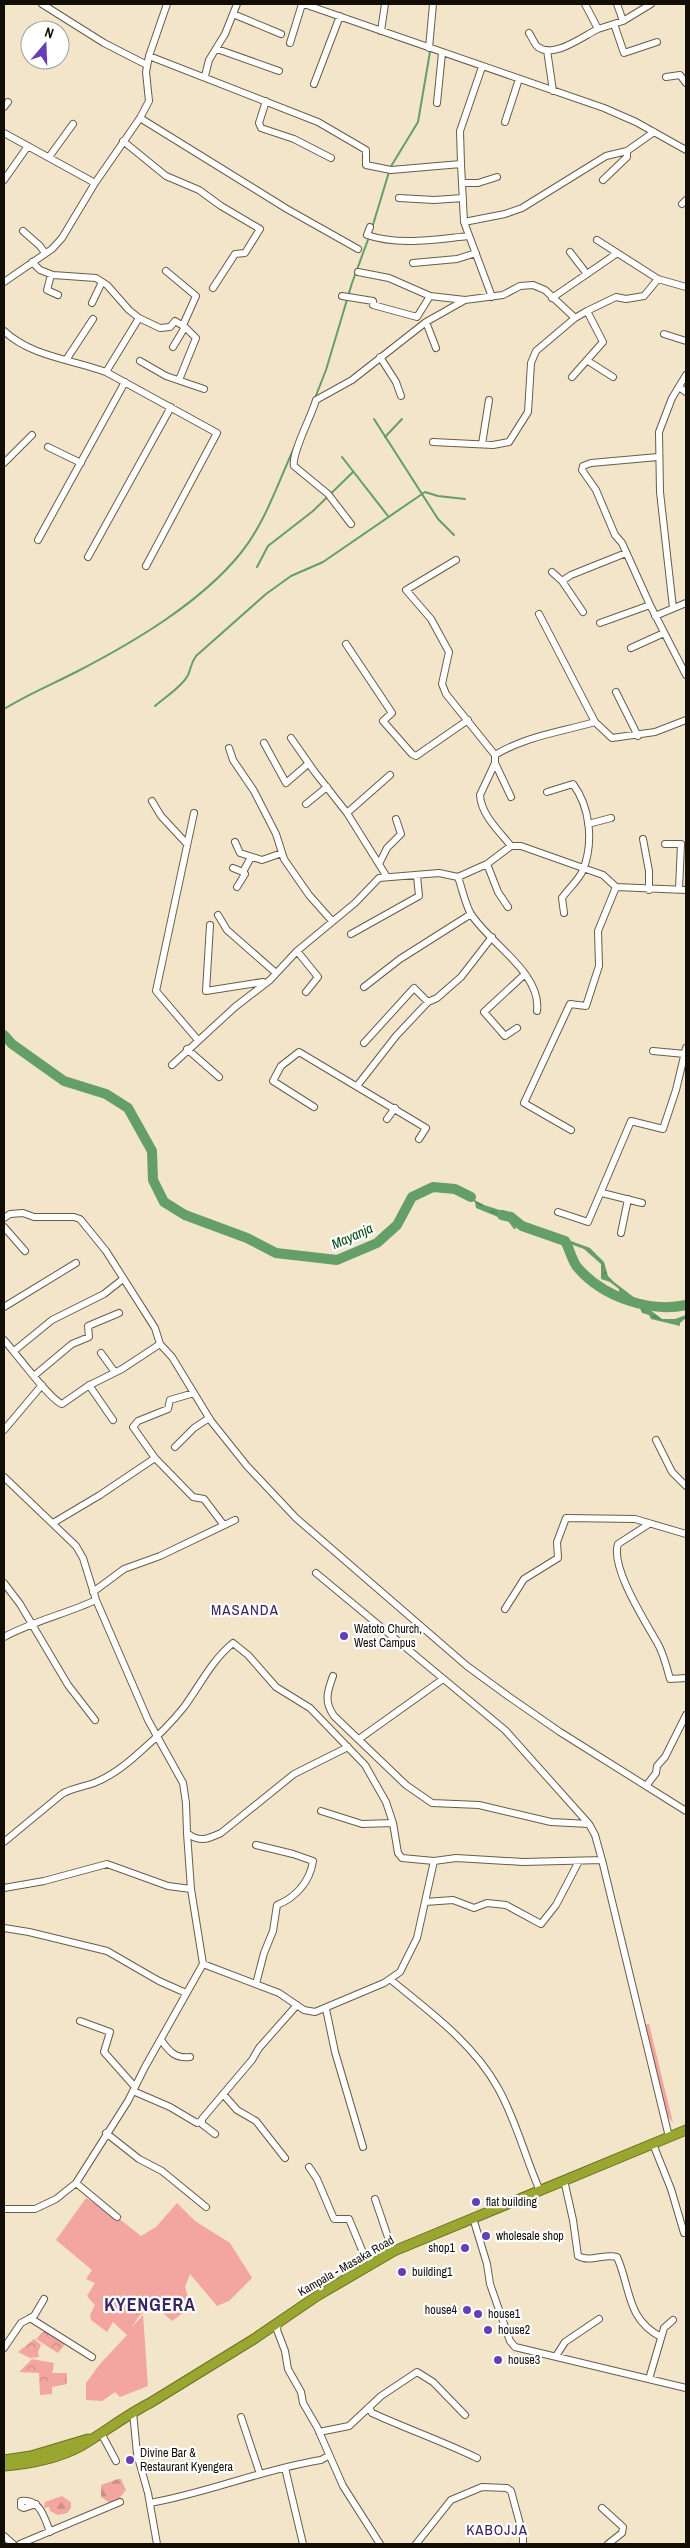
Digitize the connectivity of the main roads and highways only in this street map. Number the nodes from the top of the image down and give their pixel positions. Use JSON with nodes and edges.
{"nodes":[{"id":1,"x":686,"y":2130,"type":"edge"},
{"id":2,"x":97,"y":2436,"type":"junction"},
{"id":3,"x":4,"y":2460,"type":"edge"},
{"id":4,"x":4,"y":2466,"type":"edge"}],
"edges":[{"from":1,"to":2,"type":"highway","name":"Kampala - Masaka Road"},
{"from":2,"to":3,"type":"highway","name":"Kampala - Masaka Road"},
{"from":2,"to":4,"type":"highway","name":"Kampala - Masaka Road"}]}
